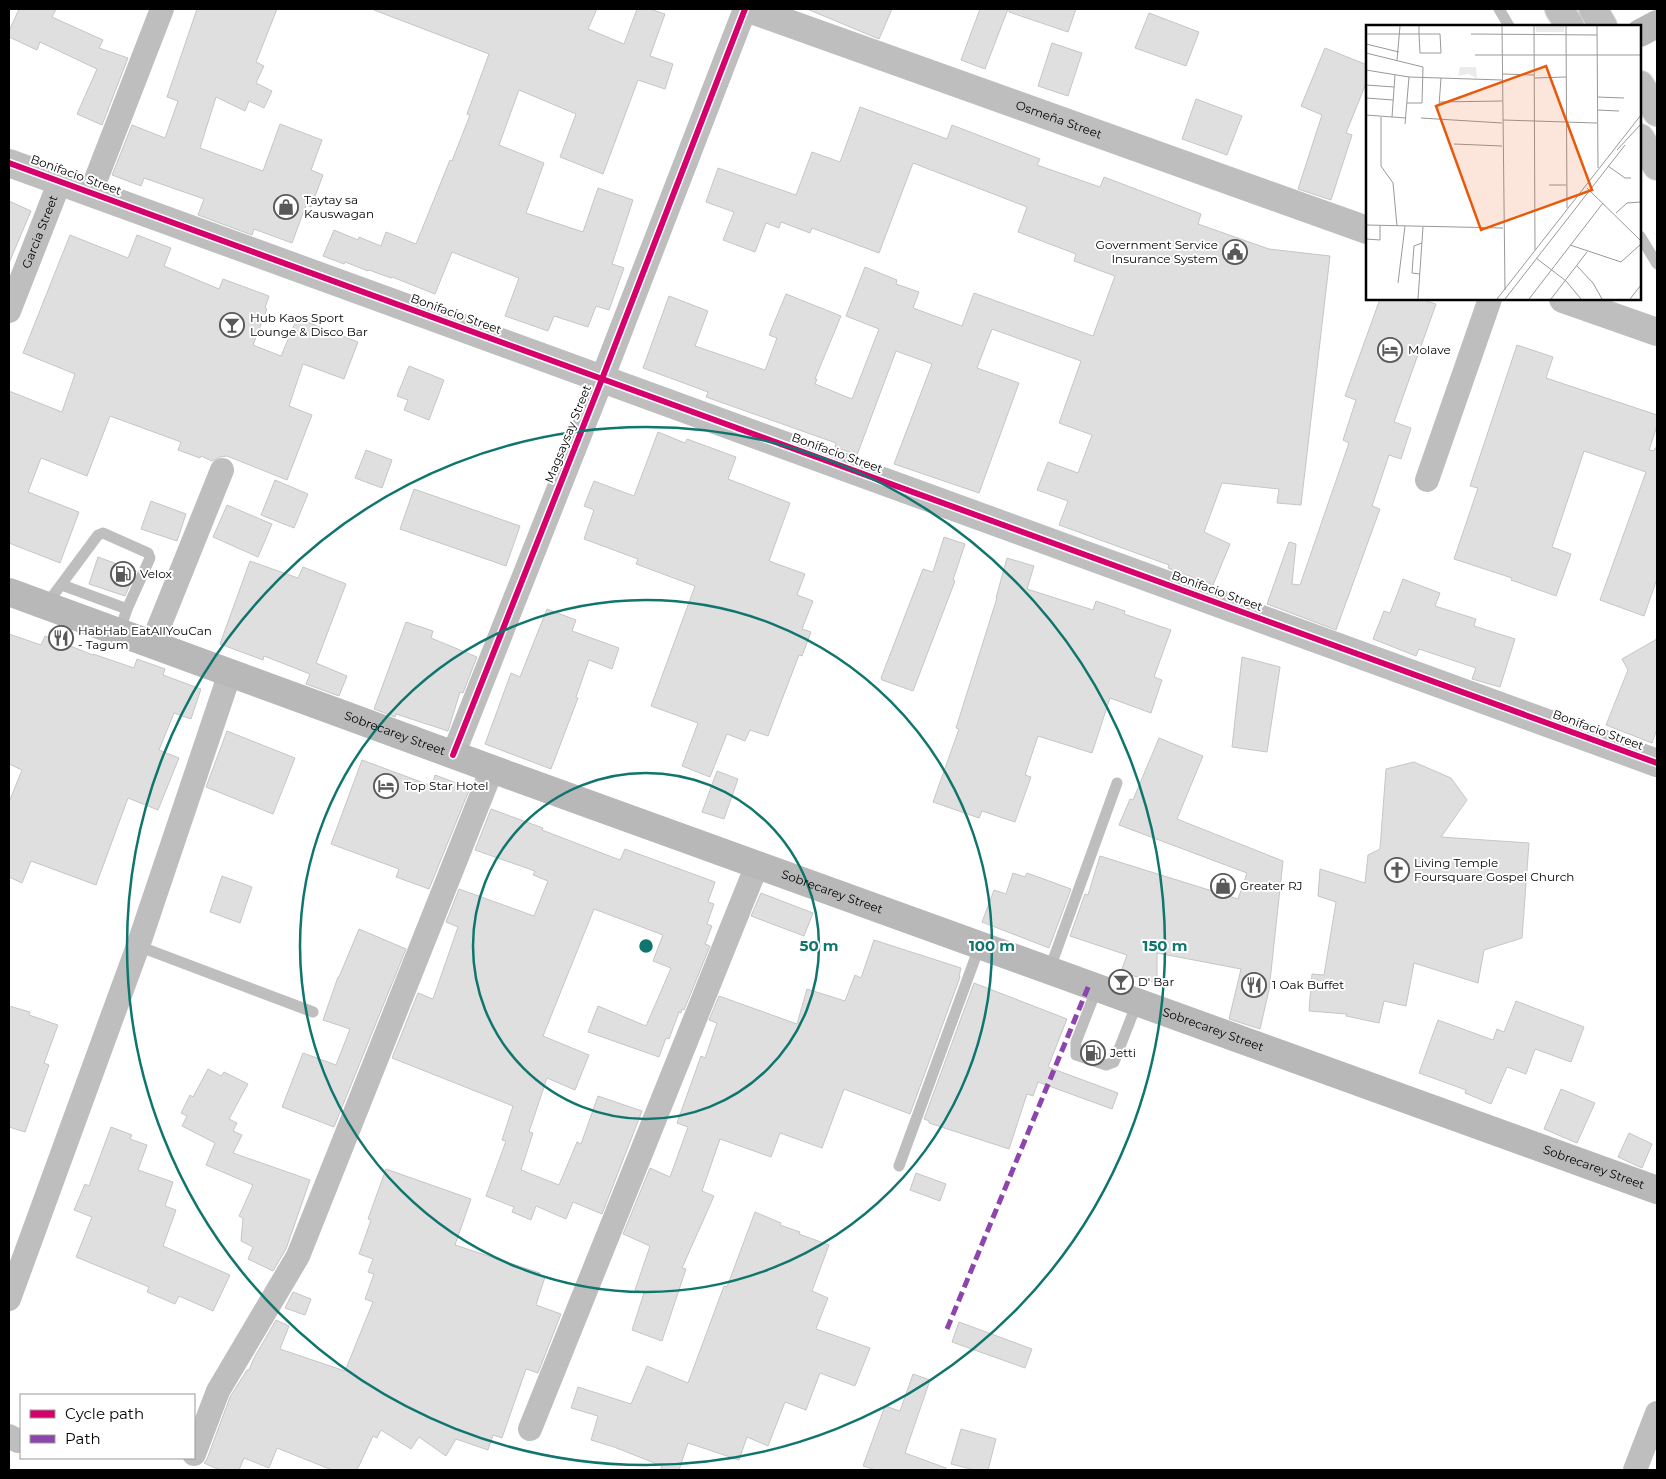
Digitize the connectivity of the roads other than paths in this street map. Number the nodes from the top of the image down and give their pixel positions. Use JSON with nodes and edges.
{"nodes":[{"id":1,"x":162,"y":9,"type":"edge"},
{"id":2,"x":745,"y":9,"type":"edge"},
{"id":3,"x":749,"y":9,"type":"edge"},
{"id":4,"x":1498,"y":9,"type":"edge"},
{"id":5,"x":1559,"y":9,"type":"edge"},
{"id":6,"x":1593,"y":9,"type":"edge"},
{"id":7,"x":1648,"y":9,"type":"edge"},
{"id":8,"x":1657,"y":24,"type":"edge"},
{"id":9,"x":1508,"y":25,"type":"edge"},
{"id":10,"x":1569,"y":25,"type":"edge"},
{"id":11,"x":1603,"y":25,"type":"edge"},
{"id":12,"x":1641,"y":32,"type":"edge"},
{"id":13,"x":1641,"y":86,"type":"edge"},
{"id":14,"x":1657,"y":112,"type":"edge"},
{"id":15,"x":1641,"y":140,"type":"edge"},
{"id":16,"x":9,"y":163,"type":"edge"},
{"id":17,"x":1657,"y":166,"type":"edge"},
{"id":18,"x":60,"y":180,"type":"junction"},
{"id":19,"x":91,"y":192,"type":"junction"},
{"id":20,"x":1366,"y":230,"type":"edge"},
{"id":21,"x":1641,"y":238,"type":"edge"},
{"id":22,"x":1657,"y":264,"type":"edge"},
{"id":23,"x":1490,"y":300,"type":"edge"},
{"id":24,"x":1566,"y":300,"type":"edge"},
{"id":25,"x":9,"y":311,"type":"edge"},
{"id":26,"x":1657,"y":332,"type":"edge"},
{"id":27,"x":602,"y":380,"type":"junction"},
{"id":28,"x":222,"y":470,"type":"dead end"},
{"id":29,"x":1427,"y":480,"type":"dead end"},
{"id":30,"x":9,"y":592,"type":"edge"},
{"id":31,"x":54,"y":595,"type":"junction"},
{"id":32,"x":124,"y":621,"type":"junction"},
{"id":33,"x":152,"y":644,"type":"junction"},
{"id":34,"x":230,"y":673,"type":"junction"},
{"id":35,"x":453,"y":755,"type":"junction"},
{"id":36,"x":1657,"y":763,"type":"edge"},
{"id":37,"x":492,"y":769,"type":"junction"},
{"id":38,"x":1117,"y":782,"type":"dead end"},
{"id":39,"x":757,"y":865,"type":"junction"},
{"id":40,"x":980,"y":945,"type":"junction"},
{"id":41,"x":138,"y":946,"type":"junction"},
{"id":42,"x":1049,"y":971,"type":"junction"},
{"id":43,"x":1097,"y":988,"type":"junction"},
{"id":44,"x":1138,"y":1003,"type":"junction"},
{"id":45,"x":313,"y":1012,"type":"dead end"},
{"id":46,"x":899,"y":1166,"type":"dead end"},
{"id":47,"x":1657,"y":1190,"type":"edge"},
{"id":48,"x":9,"y":1299,"type":"edge"},
{"id":49,"x":1657,"y":1413,"type":"edge"},
{"id":50,"x":530,"y":1429,"type":"dead end"},
{"id":51,"x":195,"y":1451,"type":"edge"},
{"id":52,"x":1635,"y":1470,"type":"edge"}],
"edges":[{"from":1,"to":19,"type":"street"},
{"from":2,"to":27,"type":"street","name":"Magsaysay Street"},
{"from":3,"to":20,"type":"main road","name":"Osmeña Street"},
{"from":4,"to":9,"type":"lane"},
{"from":5,"to":10,"type":"main road"},
{"from":6,"to":11,"type":"main road"},
{"from":7,"to":8,"type":"street"},
{"from":8,"to":12,"type":"main road"},
{"from":13,"to":14,"type":"main road"},
{"from":15,"to":17,"type":"main road"},
{"from":16,"to":18,"type":"main road","name":"Bonifacio Street"},
{"from":18,"to":19,"type":"main road","name":"Bonifacio Street"},
{"from":18,"to":25,"type":"street","name":"Garcia Street"},
{"from":19,"to":27,"type":"main road","name":"Bonifacio Street"},
{"from":21,"to":22,"type":"lane"},
{"from":23,"to":29,"type":"street"},
{"from":24,"to":26,"type":"main road"},
{"from":27,"to":35,"type":"street","name":"Magsaysay Street"},
{"from":27,"to":36,"type":"main road","name":"Bonifacio Street"},
{"from":28,"to":33,"type":"street"},
{"from":30,"to":31,"type":"main road","name":"Sobrecarey Street"},
{"from":31,"to":32,"type":"main road","name":"Sobrecarey Street"},
{"from":31,"to":32,"type":"lane"},
{"from":32,"to":33,"type":"main road","name":"Sobrecarey Street"},
{"from":33,"to":34,"type":"main road","name":"Sobrecarey Street"},
{"from":34,"to":35,"type":"main road","name":"Sobrecarey Street"},
{"from":34,"to":41,"type":"street"},
{"from":35,"to":37,"type":"main road","name":"Sobrecarey Street"},
{"from":37,"to":39,"type":"main road","name":"Sobrecarey Street"},
{"from":37,"to":51,"type":"street"},
{"from":38,"to":42,"type":"lane"},
{"from":39,"to":40,"type":"main road","name":"Sobrecarey Street"},
{"from":39,"to":50,"type":"street"},
{"from":40,"to":42,"type":"main road","name":"Sobrecarey Street"},
{"from":40,"to":46,"type":"lane"},
{"from":41,"to":45,"type":"lane"},
{"from":41,"to":48,"type":"street"},
{"from":42,"to":43,"type":"main road","name":"Sobrecarey Street"},
{"from":43,"to":44,"type":"main road","name":"Sobrecarey Street"},
{"from":43,"to":44,"type":"lane"},
{"from":44,"to":47,"type":"main road","name":"Sobrecarey Street"},
{"from":49,"to":52,"type":"street"}]}
